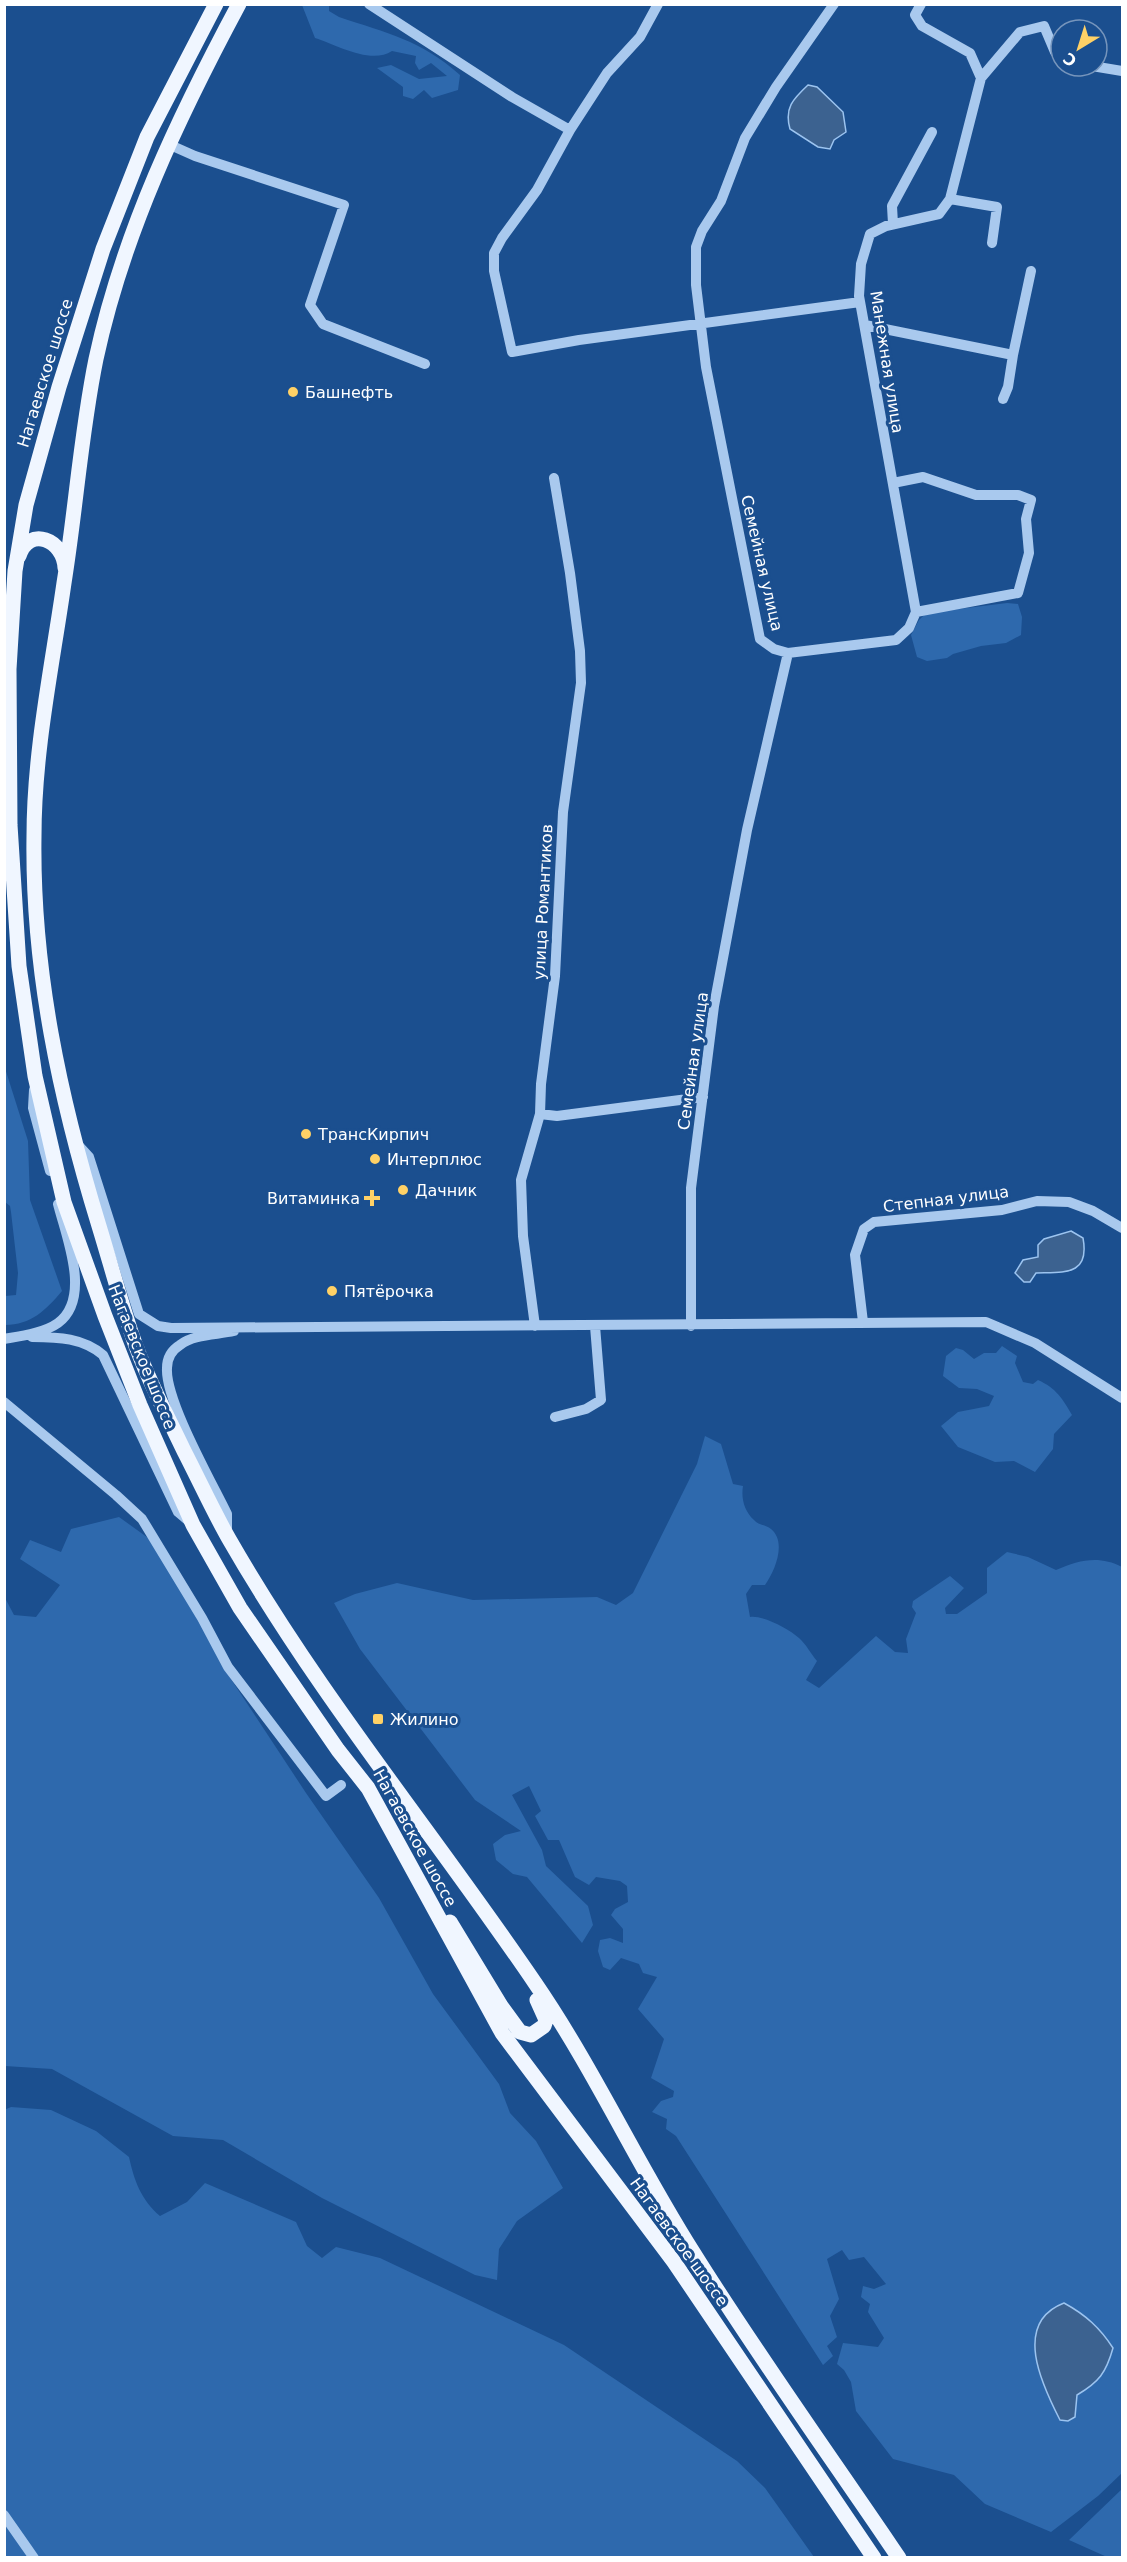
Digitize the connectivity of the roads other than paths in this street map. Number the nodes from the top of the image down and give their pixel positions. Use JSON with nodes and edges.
{"nodes":[{"id":1,"x":216,"y":4,"type":"edge"},
{"id":2,"x":239,"y":4,"type":"edge"},
{"id":3,"x":369,"y":4,"type":"edge"},
{"id":4,"x":658,"y":4,"type":"edge"},
{"id":5,"x":834,"y":4,"type":"edge"},
{"id":6,"x":920,"y":5,"type":"edge"},
{"id":7,"x":1049,"y":38,"type":"edge"},
{"id":8,"x":981,"y":78,"type":"junction"},
{"id":9,"x":570,"y":130,"type":"junction"},
{"id":10,"x":932,"y":132,"type":"dead end"},
{"id":11,"x":168,"y":144,"type":"junction"},
{"id":12,"x":950,"y":199,"type":"junction"},
{"id":13,"x":893,"y":224,"type":"junction"},
{"id":14,"x":992,"y":243,"type":"dead end"},
{"id":15,"x":1031,"y":271,"type":"dead end"},
{"id":16,"x":860,"y":302,"type":"junction"},
{"id":17,"x":699,"y":324,"type":"junction"},
{"id":18,"x":865,"y":325,"type":"junction"},
{"id":19,"x":1013,"y":355,"type":"junction"},
{"id":20,"x":425,"y":364,"type":"dead end"},
{"id":21,"x":1003,"y":399,"type":"dead end"},
{"id":22,"x":554,"y":478,"type":"dead end"},
{"id":23,"x":893,"y":483,"type":"junction"},
{"id":24,"x":15,"y":572,"type":"junction"},
{"id":25,"x":65,"y":580,"type":"junction"},
{"id":26,"x":916,"y":612,"type":"junction"},
{"id":27,"x":788,"y":653,"type":"junction"},
{"id":28,"x":34,"y":1076,"type":"junction"},
{"id":29,"x":703,"y":1097,"type":"junction"},
{"id":30,"x":540,"y":1114,"type":"junction"},
{"id":31,"x":72,"y":1138,"type":"junction"},
{"id":32,"x":1122,"y":1228,"type":"edge"},
{"id":33,"x":863,"y":1322,"type":"junction"},
{"id":34,"x":535,"y":1326,"type":"junction"},
{"id":35,"x":595,"y":1326,"type":"junction"},
{"id":36,"x":691,"y":1326,"type":"junction"},
{"id":37,"x":246,"y":1328,"type":"junction"},
{"id":38,"x":8,"y":1338,"type":"edge"},
{"id":39,"x":1122,"y":1398,"type":"edge"},
{"id":40,"x":4,"y":1402,"type":"edge"},
{"id":41,"x":555,"y":1417,"type":"dead end"},
{"id":42,"x":194,"y":1526,"type":"junction"},
{"id":43,"x":227,"y":1536,"type":"junction"},
{"id":44,"x":341,"y":1785,"type":"dead end"},
{"id":45,"x":441,"y":1853,"type":"junction"},
{"id":46,"x":417,"y":1875,"type":"junction"},
{"id":47,"x":4,"y":2515,"type":"edge"},
{"id":48,"x":34,"y":2558,"type":"edge"},
{"id":49,"x":874,"y":2558,"type":"edge"},
{"id":50,"x":899,"y":2558,"type":"edge"}],
"edges":[{"from":1,"to":24,"type":"main road","name":"Нагаевское шоссе"},
{"from":2,"to":11,"type":"main road","name":"Нагаевское шоссе"},
{"from":3,"to":9,"type":"street"},
{"from":4,"to":9,"type":"street"},
{"from":5,"to":17,"type":"street","name":"Семейная улица"},
{"from":6,"to":8,"type":"street"},
{"from":7,"to":8,"type":"street"},
{"from":8,"to":12,"type":"street"},
{"from":9,"to":17,"type":"street"},
{"from":10,"to":13,"type":"street"},
{"from":11,"to":20,"type":"street"},
{"from":11,"to":25,"type":"main road","name":"Нагаевское шоссе"},
{"from":12,"to":13,"type":"street","name":"Манежная улица"},
{"from":12,"to":14,"type":"street"},
{"from":13,"to":16,"type":"street","name":"Манежная улица"},
{"from":15,"to":19,"type":"street"},
{"from":16,"to":17,"type":"street"},
{"from":16,"to":18,"type":"street","name":"Манежная улица"},
{"from":17,"to":27,"type":"street","name":"Семейная улица"},
{"from":18,"to":19,"type":"street"},
{"from":18,"to":23,"type":"street","name":"Манежная улица"},
{"from":19,"to":21,"type":"street"},
{"from":22,"to":30,"type":"street","name":"улица Романтиков"},
{"from":23,"to":26,"type":"street","name":"Манежная улица"},
{"from":23,"to":26,"type":"street"},
{"from":24,"to":25,"type":"main road"},
{"from":24,"to":28,"type":"main road","name":"Нагаевское шоссе"},
{"from":25,"to":31,"type":"main road","name":"Нагаевское шоссе"},
{"from":26,"to":27,"type":"street"},
{"from":27,"to":29,"type":"street","name":"Семейная улица"},
{"from":28,"to":38,"type":"street"},
{"from":28,"to":42,"type":"main road","name":"Нагаевское шоссе"},
{"from":29,"to":30,"type":"street"},
{"from":29,"to":36,"type":"street","name":"Семейная улица"},
{"from":30,"to":34,"type":"street","name":"улица Романтиков"},
{"from":31,"to":37,"type":"street"},
{"from":31,"to":43,"type":"main road","name":"Нагаевское шоссе"},
{"from":32,"to":33,"type":"street","name":"Степная улица"},
{"from":33,"to":36,"type":"street"},
{"from":33,"to":39,"type":"street"},
{"from":34,"to":35,"type":"street"},
{"from":34,"to":37,"type":"street"},
{"from":35,"to":36,"type":"street"},
{"from":35,"to":41,"type":"street"},
{"from":37,"to":43,"type":"street"},
{"from":38,"to":42,"type":"street"},
{"from":40,"to":44,"type":"street"},
{"from":42,"to":46,"type":"main road","name":"Нагаевское шоссе"},
{"from":43,"to":45,"type":"main road","name":"Нагаевское шоссе"},
{"from":45,"to":46,"type":"main road"},
{"from":45,"to":50,"type":"main road","name":"Нагаевское шоссе"},
{"from":46,"to":49,"type":"main road","name":"Нагаевское шоссе"},
{"from":47,"to":48,"type":"street"}]}
